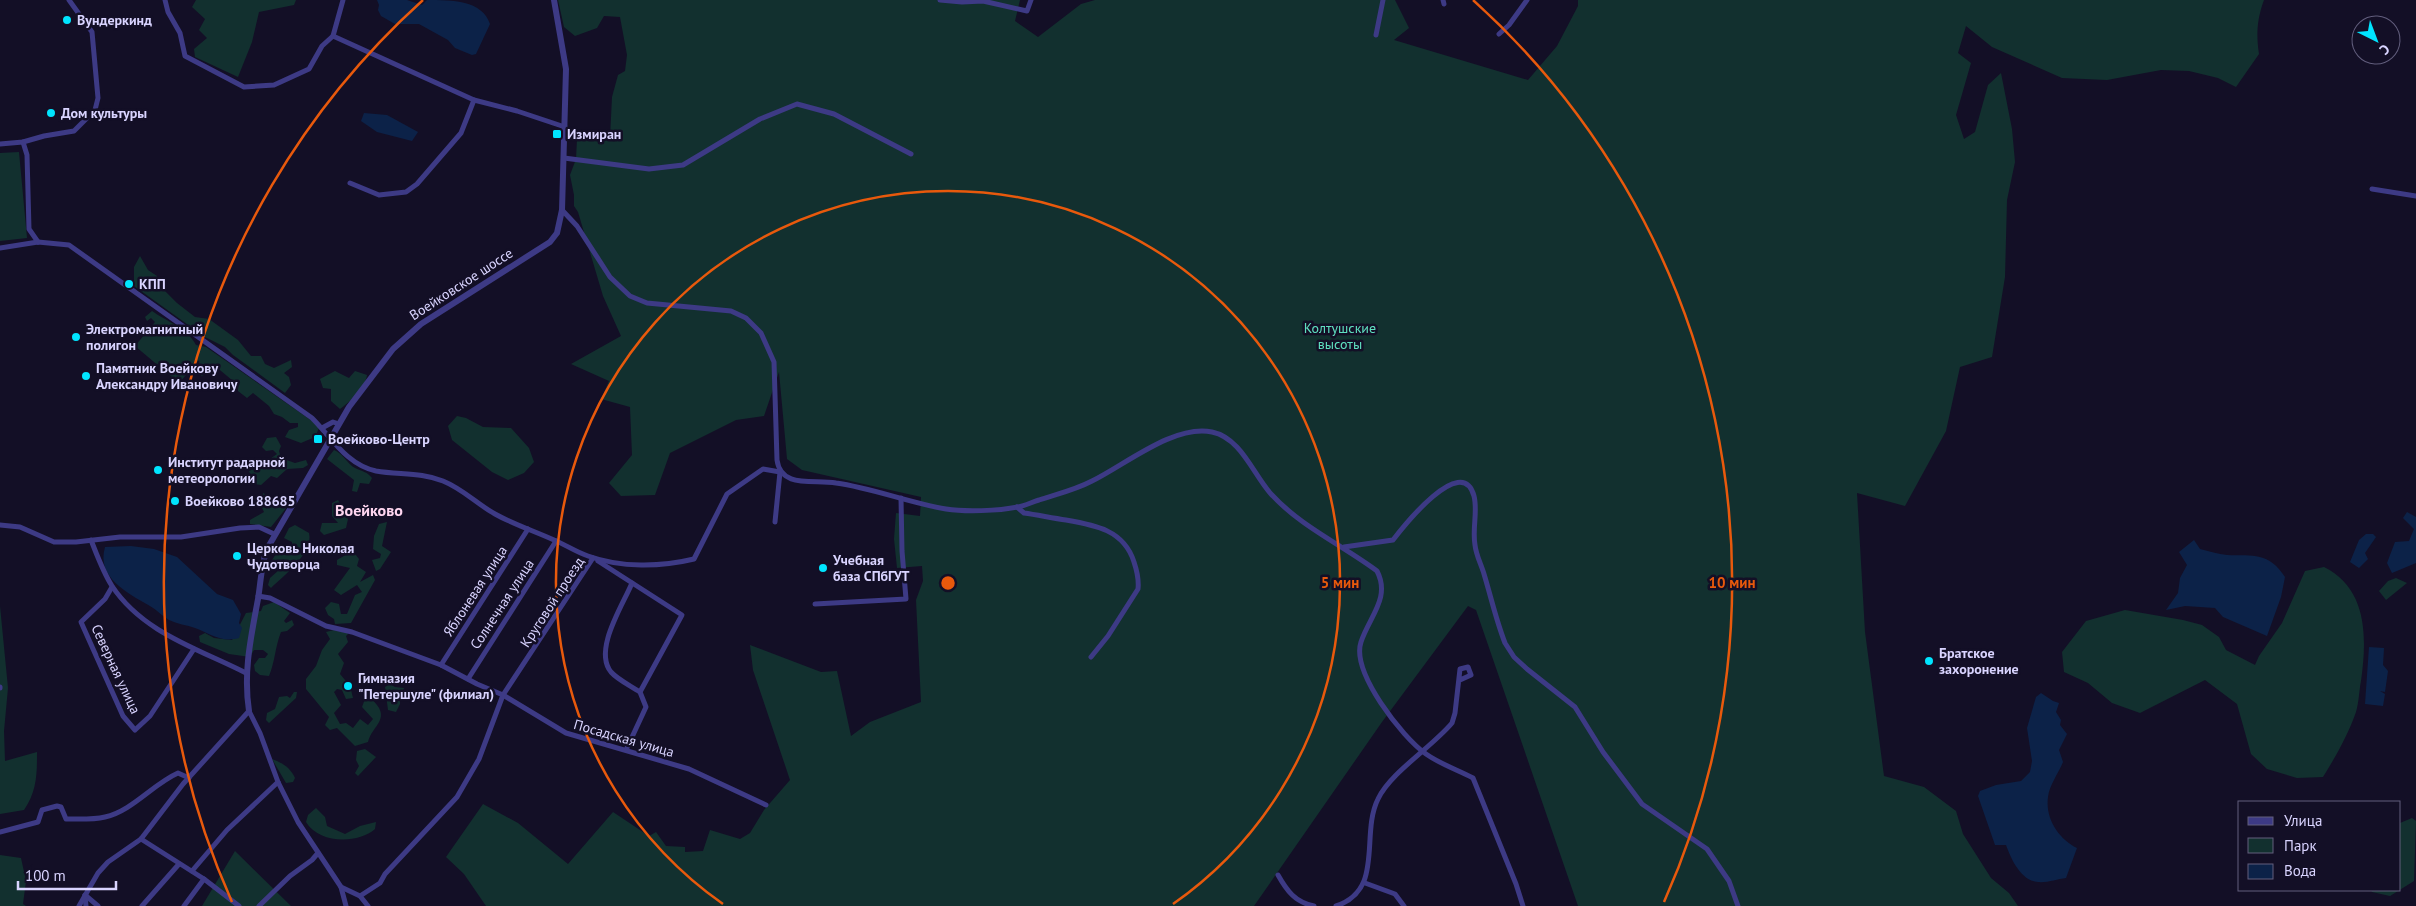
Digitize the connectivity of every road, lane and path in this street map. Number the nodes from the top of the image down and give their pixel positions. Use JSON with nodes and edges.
{"nodes":[{"id":1,"x":69,"y":0,"type":"edge"},
{"id":2,"x":165,"y":0,"type":"edge"},
{"id":3,"x":343,"y":0,"type":"edge"},
{"id":4,"x":554,"y":0,"type":"edge"},
{"id":5,"x":940,"y":0,"type":"edge"},
{"id":6,"x":1030,"y":0,"type":"edge"},
{"id":7,"x":1383,"y":0,"type":"edge"},
{"id":8,"x":1527,"y":0,"type":"edge"},
{"id":9,"x":1499,"y":34,"type":"dead end"},
{"id":10,"x":1376,"y":35,"type":"dead end"},
{"id":11,"x":333,"y":36,"type":"junction"},
{"id":12,"x":474,"y":100,"type":"junction"},
{"id":13,"x":565,"y":127,"type":"junction"},
{"id":14,"x":23,"y":142,"type":"junction"},
{"id":15,"x":0,"y":144,"type":"edge"},
{"id":16,"x":910,"y":154,"type":"dead end"},
{"id":17,"x":564,"y":158,"type":"junction"},
{"id":18,"x":350,"y":183,"type":"dead end"},
{"id":19,"x":2372,"y":189,"type":"dead end"},
{"id":20,"x":2416,"y":196,"type":"edge"},
{"id":21,"x":562,"y":210,"type":"junction"},
{"id":22,"x":38,"y":242,"type":"junction"},
{"id":23,"x":0,"y":248,"type":"edge"},
{"id":24,"x":339,"y":424,"type":"junction"},
{"id":25,"x":322,"y":428,"type":"junction"},
{"id":26,"x":330,"y":441,"type":"junction"},
{"id":27,"x":780,"y":472,"type":"junction"},
{"id":28,"x":901,"y":498,"type":"junction"},
{"id":29,"x":1018,"y":507,"type":"junction"},
{"id":30,"x":775,"y":522,"type":"dead end"},
{"id":31,"x":0,"y":525,"type":"edge"},
{"id":32,"x":528,"y":529,"type":"junction"},
{"id":33,"x":274,"y":534,"type":"junction"},
{"id":34,"x":91,"y":540,"type":"junction"},
{"id":35,"x":556,"y":540,"type":"junction"},
{"id":36,"x":1344,"y":547,"type":"junction"},
{"id":37,"x":593,"y":558,"type":"junction"},
{"id":38,"x":632,"y":582,"type":"junction"},
{"id":39,"x":112,"y":587,"type":"junction"},
{"id":40,"x":258,"y":596,"type":"junction"},
{"id":41,"x":815,"y":604,"type":"dead end"},
{"id":42,"x":194,"y":649,"type":"junction"},
{"id":43,"x":1091,"y":657,"type":"dead end"},
{"id":44,"x":441,"y":665,"type":"junction"},
{"id":45,"x":246,"y":673,"type":"junction"},
{"id":46,"x":468,"y":679,"type":"junction"},
{"id":47,"x":1460,"y":680,"type":"dead end"},
{"id":48,"x":640,"y":692,"type":"junction"},
{"id":49,"x":503,"y":695,"type":"junction"},
{"id":50,"x":250,"y":711,"type":"junction"},
{"id":51,"x":626,"y":750,"type":"junction"},
{"id":52,"x":1423,"y":752,"type":"junction"},
{"id":53,"x":189,"y":778,"type":"junction"},
{"id":54,"x":278,"y":782,"type":"junction"},
{"id":55,"x":766,"y":805,"type":"dead end"},
{"id":56,"x":0,"y":832,"type":"edge"},
{"id":57,"x":141,"y":839,"type":"junction"},
{"id":58,"x":318,"y":853,"type":"junction"},
{"id":59,"x":179,"y":864,"type":"junction"},
{"id":60,"x":192,"y":872,"type":"junction"},
{"id":61,"x":1278,"y":876,"type":"dead end"},
{"id":62,"x":204,"y":879,"type":"junction"},
{"id":63,"x":1365,"y":883,"type":"junction"},
{"id":64,"x":341,"y":887,"type":"junction"},
{"id":65,"x":85,"y":895,"type":"junction"},
{"id":66,"x":360,"y":896,"type":"junction"},
{"id":67,"x":79,"y":906,"type":"edge"},
{"id":68,"x":86,"y":906,"type":"edge"},
{"id":69,"x":98,"y":906,"type":"edge"},
{"id":70,"x":142,"y":906,"type":"edge"},
{"id":71,"x":184,"y":906,"type":"edge"},
{"id":72,"x":239,"y":906,"type":"edge"},
{"id":73,"x":259,"y":906,"type":"edge"},
{"id":74,"x":346,"y":906,"type":"edge"},
{"id":75,"x":368,"y":906,"type":"edge"},
{"id":76,"x":1314,"y":906,"type":"edge"},
{"id":77,"x":1336,"y":906,"type":"edge"},
{"id":78,"x":1404,"y":906,"type":"edge"},
{"id":79,"x":1523,"y":906,"type":"edge"},
{"id":80,"x":1738,"y":906,"type":"edge"}],
"edges":[{"from":1,"to":14,"type":"street"},
{"from":2,"to":11,"type":"street"},
{"from":3,"to":11,"type":"street"},
{"from":4,"to":13,"type":"street","name":"Воейковское шоссе"},
{"from":5,"to":6,"type":"street"},
{"from":7,"to":10,"type":"street"},
{"from":8,"to":9,"type":"street"},
{"from":11,"to":12,"type":"street"},
{"from":12,"to":13,"type":"street"},
{"from":12,"to":18,"type":"street"},
{"from":13,"to":17,"type":"street","name":"Воейковское шоссе"},
{"from":14,"to":15,"type":"street"},
{"from":14,"to":22,"type":"street"},
{"from":16,"to":17,"type":"street"},
{"from":17,"to":21,"type":"street","name":"Воейковское шоссе"},
{"from":19,"to":20,"type":"street"},
{"from":21,"to":24,"type":"street","name":"Воейковское шоссе"},
{"from":21,"to":27,"type":"street"},
{"from":22,"to":23,"type":"street"},
{"from":22,"to":25,"type":"street"},
{"from":24,"to":25,"type":"street"},
{"from":24,"to":26,"type":"street","name":"Воейковское шоссе"},
{"from":25,"to":26,"type":"street"},
{"from":26,"to":32,"type":"street"},
{"from":26,"to":33,"type":"street","name":"Воейковское шоссе"},
{"from":27,"to":28,"type":"street"},
{"from":27,"to":30,"type":"street"},
{"from":27,"to":37,"type":"street"},
{"from":28,"to":29,"type":"street"},
{"from":28,"to":41,"type":"street"},
{"from":29,"to":36,"type":"street"},
{"from":29,"to":43,"type":"street"},
{"from":31,"to":34,"type":"street"},
{"from":32,"to":35,"type":"street"},
{"from":32,"to":44,"type":"street","name":"Яблоневая улица"},
{"from":33,"to":34,"type":"street"},
{"from":33,"to":40,"type":"street","name":"Воейковское шоссе"},
{"from":34,"to":39,"type":"street"},
{"from":35,"to":37,"type":"street"},
{"from":35,"to":46,"type":"street","name":"Солнечная улица"},
{"from":36,"to":52,"type":"street"},
{"from":36,"to":80,"type":"street"},
{"from":37,"to":38,"type":"street","name":"Круговой проезд"},
{"from":37,"to":49,"type":"street","name":"Круговой проезд"},
{"from":38,"to":48,"type":"street"},
{"from":38,"to":48,"type":"street","name":"Круговой проезд"},
{"from":39,"to":42,"type":"street"},
{"from":39,"to":42,"type":"street","name":"Северная улица"},
{"from":40,"to":44,"type":"street","name":"Посадская улица"},
{"from":40,"to":45,"type":"street","name":"Воейковское шоссе"},
{"from":42,"to":45,"type":"street"},
{"from":44,"to":46,"type":"street","name":"Посадская улица"},
{"from":45,"to":50,"type":"street","name":"Воейковское шоссе"},
{"from":46,"to":49,"type":"street","name":"Посадская улица"},
{"from":47,"to":52,"type":"street"},
{"from":48,"to":51,"type":"street"},
{"from":49,"to":51,"type":"street","name":"Посадская улица"},
{"from":49,"to":66,"type":"street","name":"Круговой проезд"},
{"from":50,"to":53,"type":"street"},
{"from":50,"to":54,"type":"street"},
{"from":51,"to":55,"type":"street","name":"Посадская улица"},
{"from":52,"to":63,"type":"street"},
{"from":52,"to":79,"type":"street"},
{"from":53,"to":56,"type":"street"},
{"from":53,"to":57,"type":"street"},
{"from":54,"to":58,"type":"street"},
{"from":54,"to":60,"type":"street"},
{"from":57,"to":59,"type":"street"},
{"from":57,"to":65,"type":"street"},
{"from":58,"to":64,"type":"street"},
{"from":58,"to":73,"type":"street"},
{"from":59,"to":60,"type":"street"},
{"from":59,"to":70,"type":"street"},
{"from":60,"to":62,"type":"street"},
{"from":61,"to":76,"type":"street"},
{"from":62,"to":71,"type":"street"},
{"from":62,"to":72,"type":"street"},
{"from":63,"to":77,"type":"street"},
{"from":63,"to":78,"type":"street"},
{"from":64,"to":66,"type":"street"},
{"from":64,"to":74,"type":"street"},
{"from":65,"to":67,"type":"street"},
{"from":65,"to":68,"type":"street"},
{"from":65,"to":69,"type":"street"},
{"from":66,"to":75,"type":"street"}]}
